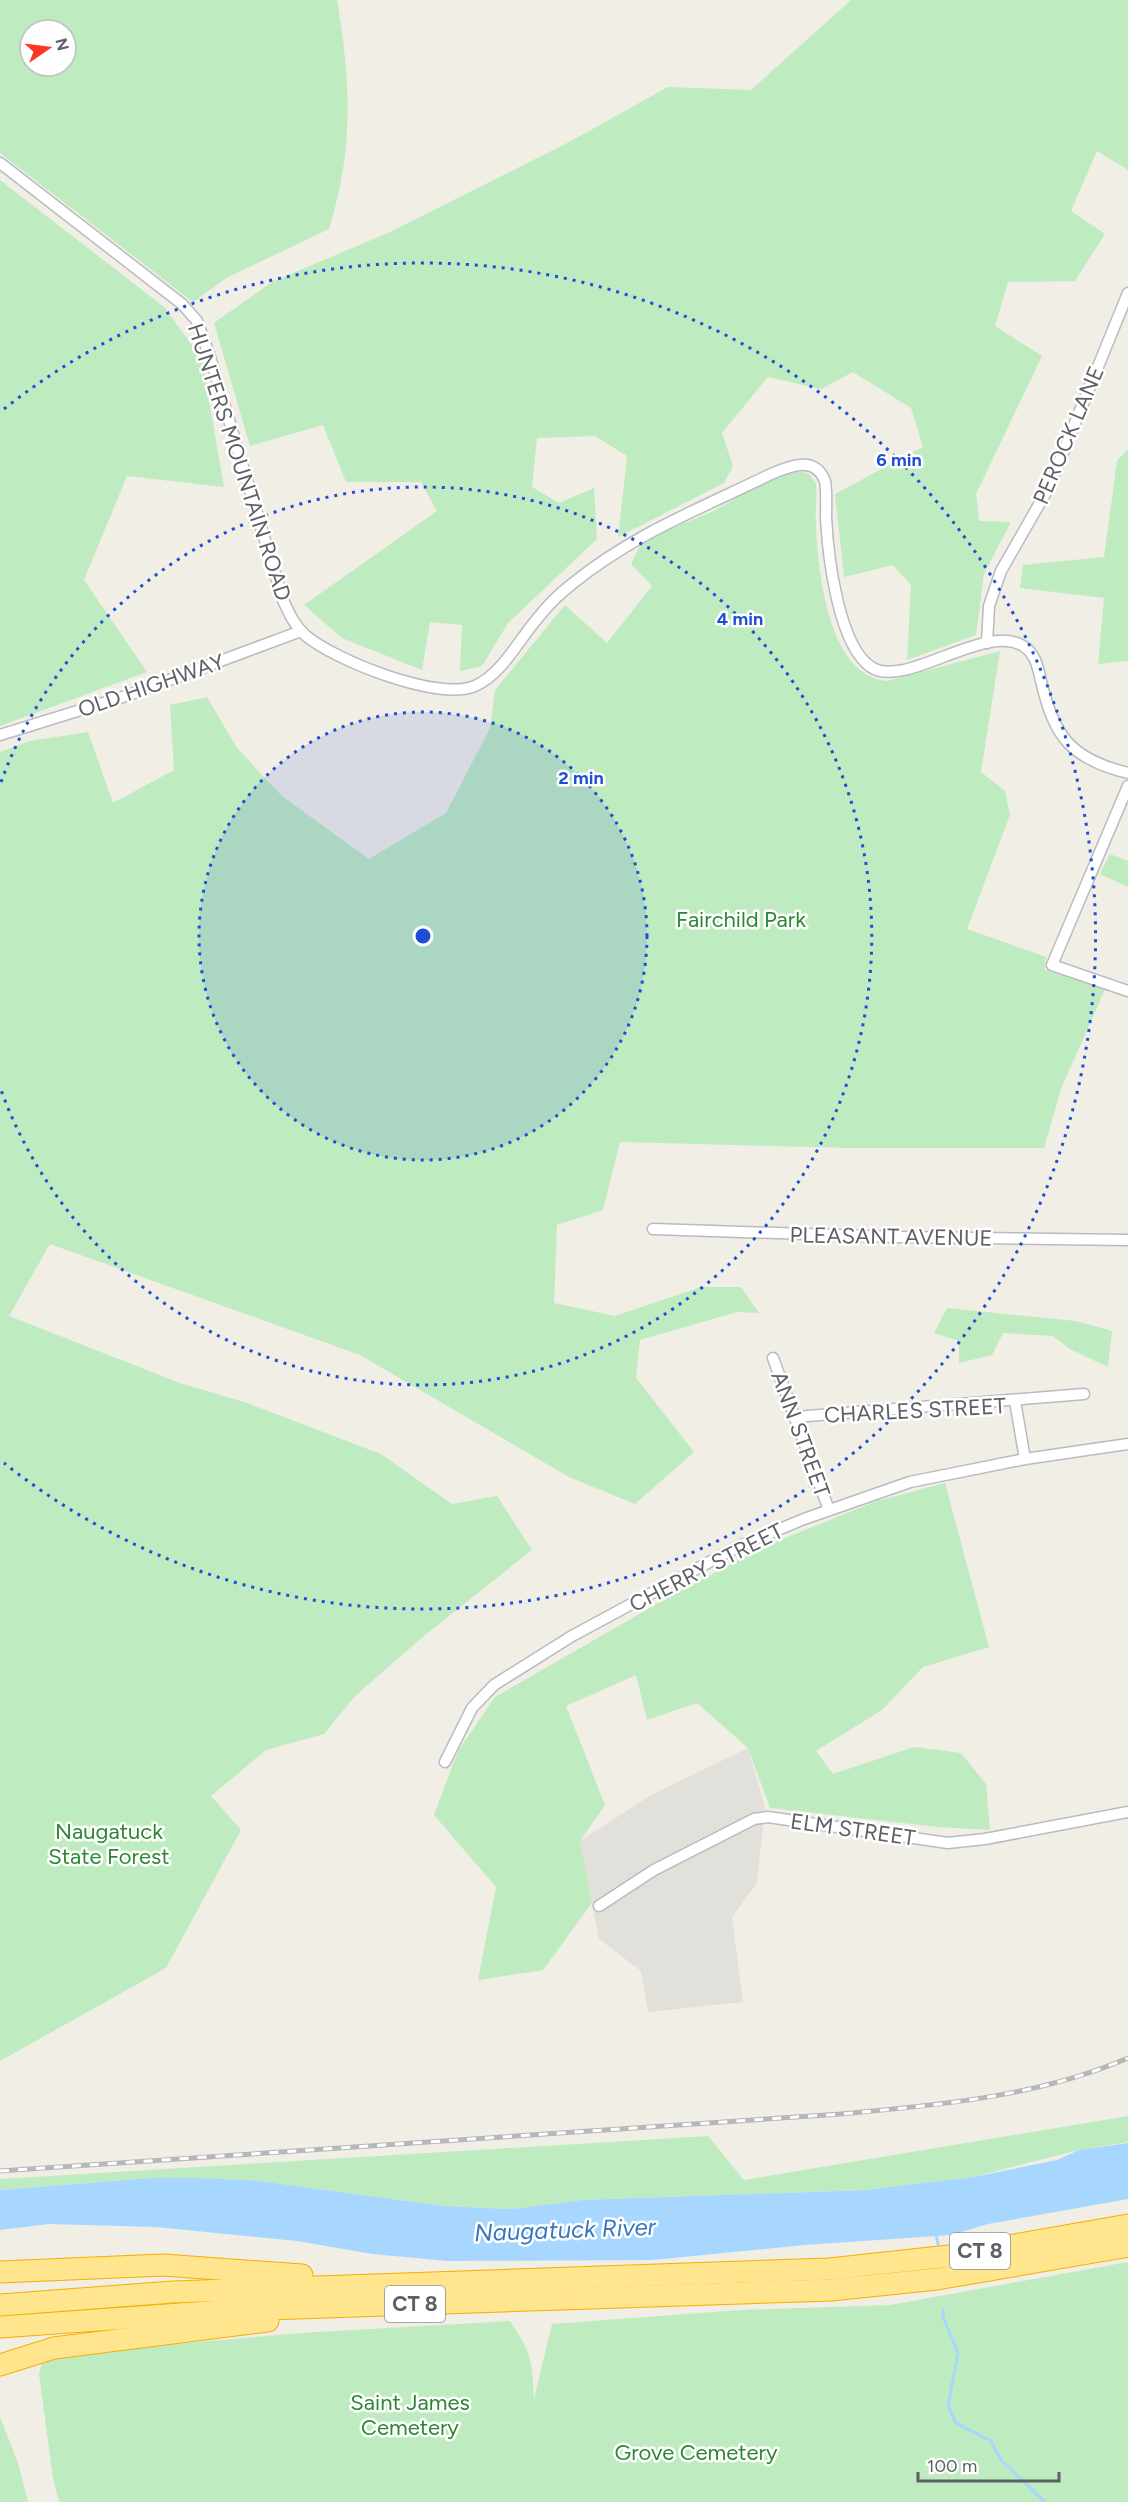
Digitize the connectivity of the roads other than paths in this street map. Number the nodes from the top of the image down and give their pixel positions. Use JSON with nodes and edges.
{"nodes":[{"id":1,"x":0,"y":163,"type":"edge"},
{"id":2,"x":1128,"y":293,"type":"edge"},
{"id":3,"x":301,"y":631,"type":"junction"},
{"id":4,"x":987,"y":643,"type":"junction"},
{"id":5,"x":0,"y":735,"type":"edge"},
{"id":6,"x":1128,"y":773,"type":"edge"},
{"id":7,"x":1128,"y":786,"type":"edge"},
{"id":8,"x":1128,"y":991,"type":"edge"},
{"id":9,"x":653,"y":1229,"type":"dead end"},
{"id":10,"x":1128,"y":1240,"type":"edge"},
{"id":11,"x":773,"y":1358,"type":"dead end"},
{"id":12,"x":1084,"y":1394,"type":"dead end"},
{"id":13,"x":1016,"y":1401,"type":"junction"},
{"id":14,"x":795,"y":1417,"type":"junction"},
{"id":15,"x":1128,"y":1444,"type":"edge"},
{"id":16,"x":1025,"y":1459,"type":"junction"},
{"id":17,"x":830,"y":1510,"type":"junction"},
{"id":18,"x":445,"y":1762,"type":"dead end"},
{"id":19,"x":1128,"y":1812,"type":"edge"},
{"id":20,"x":599,"y":1906,"type":"dead end"},
{"id":21,"x":1128,"y":2225,"type":"edge"},
{"id":22,"x":1128,"y":2246,"type":"edge"},
{"id":23,"x":0,"y":2272,"type":"edge"},
{"id":24,"x":414,"y":2283,"type":"junction"},
{"id":25,"x":425,"y":2303,"type":"junction"},
{"id":26,"x":0,"y":2305,"type":"edge"},
{"id":27,"x":0,"y":2326,"type":"edge"},
{"id":28,"x":0,"y":2365,"type":"edge"}],
"edges":[{"from":1,"to":3,"type":"street","name":"HUNTERS MOUNTAIN ROAD"},
{"from":2,"to":4,"type":"street","name":"PEROCK LANE"},
{"from":3,"to":4,"type":"street","name":"HUNTERS MOUNTAIN ROAD"},
{"from":3,"to":5,"type":"street","name":"OLD HIGHWAY"},
{"from":4,"to":6,"type":"street"},
{"from":7,"to":8,"type":"street"},
{"from":9,"to":10,"type":"street","name":"PLEASANT AVENUE"},
{"from":11,"to":14,"type":"street","name":"ANN STREET"},
{"from":12,"to":13,"type":"street"},
{"from":13,"to":14,"type":"street","name":"CHARLES STREET"},
{"from":13,"to":16,"type":"street","name":"CHARLES STREET"},
{"from":14,"to":17,"type":"street","name":"ANN STREET"},
{"from":15,"to":16,"type":"street","name":"CHERRY STREET"},
{"from":16,"to":17,"type":"street","name":"CHERRY STREET"},
{"from":17,"to":18,"type":"street","name":"CHERRY STREET"},
{"from":19,"to":20,"type":"street","name":"ELM STREET"},
{"from":21,"to":24,"type":"highway","number":"CT 8"},
{"from":22,"to":25,"type":"highway","number":"CT 8"},
{"from":23,"to":24,"type":"highway"},
{"from":24,"to":26,"type":"highway","number":"CT 8"},
{"from":25,"to":27,"type":"highway","number":"CT 8"},
{"from":25,"to":28,"type":"highway"}]}
